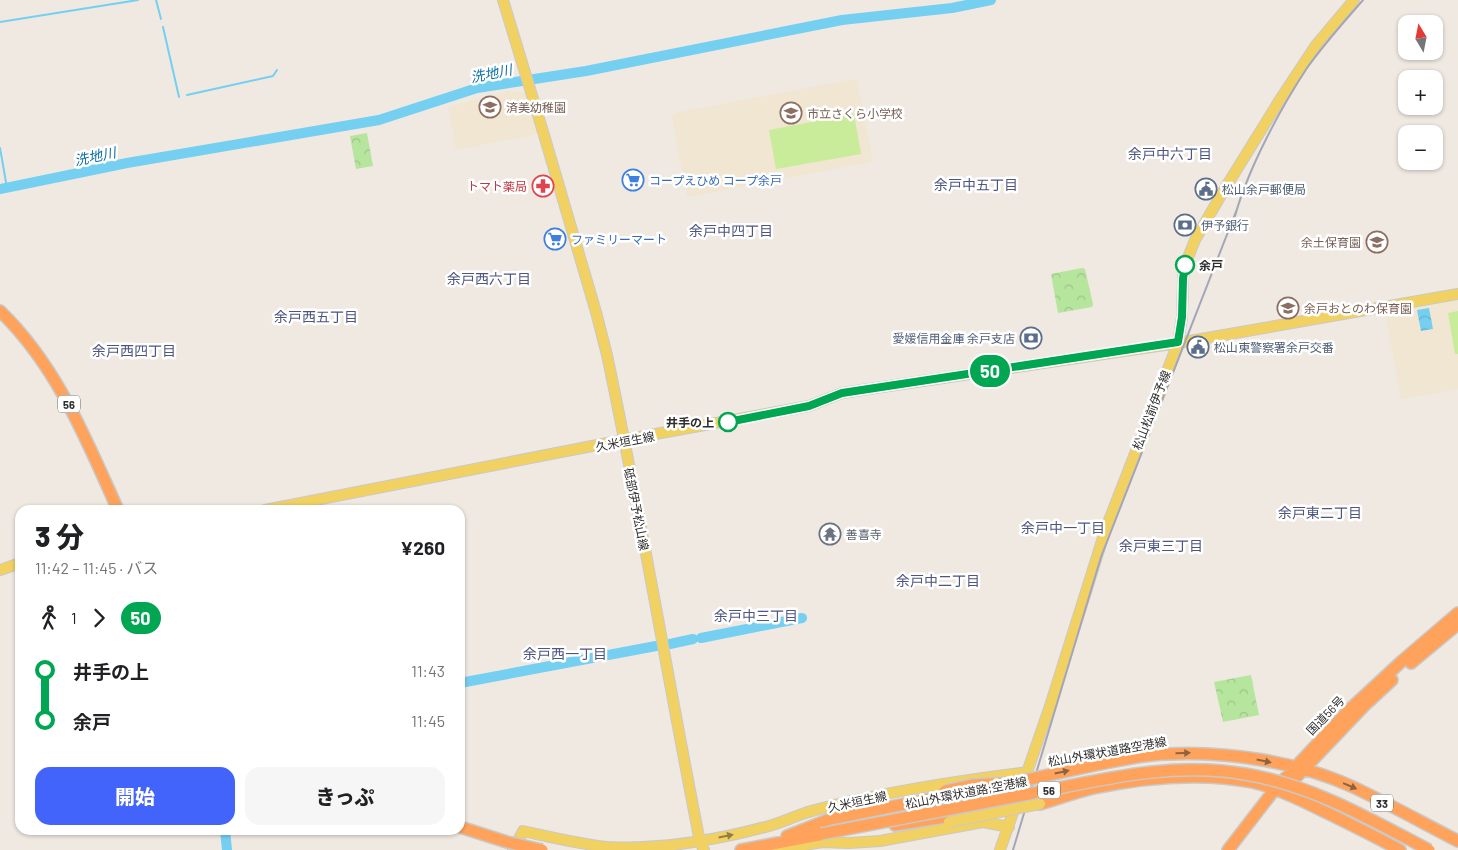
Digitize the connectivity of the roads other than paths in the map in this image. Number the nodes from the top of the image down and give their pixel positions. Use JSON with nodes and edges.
{"nodes":[{"id":1,"x":503,"y":0,"type":"edge"},
{"id":2,"x":1354,"y":0,"type":"edge"},
{"id":3,"x":1458,"y":294,"type":"edge"},
{"id":4,"x":0,"y":311,"type":"edge"},
{"id":5,"x":1178,"y":342,"type":"junction"},
{"id":6,"x":623,"y":440,"type":"junction"},
{"id":7,"x":116,"y":505,"type":"edge"},
{"id":8,"x":291,"y":505,"type":"edge"},
{"id":9,"x":15,"y":565,"type":"edge"},
{"id":10,"x":0,"y":570,"type":"edge"},
{"id":11,"x":1458,"y":613,"type":"edge"},
{"id":12,"x":1458,"y":624,"type":"edge"},
{"id":13,"x":1299,"y":769,"type":"junction"},
{"id":14,"x":1028,"y":772,"type":"junction"},
{"id":15,"x":967,"y":780,"type":"junction"},
{"id":16,"x":1012,"y":783,"type":"junction"},
{"id":17,"x":929,"y":787,"type":"junction"},
{"id":18,"x":1281,"y":788,"type":"junction"},
{"id":19,"x":1087,"y":789,"type":"junction"},
{"id":20,"x":948,"y":791,"type":"junction"},
{"id":21,"x":1040,"y":804,"type":"joint"},
{"id":22,"x":953,"y":820,"type":"junction"},
{"id":23,"x":982,"y":822,"type":"junction"},
{"id":24,"x":777,"y":824,"type":"junction"},
{"id":25,"x":1009,"y":827,"type":"junction"},
{"id":26,"x":465,"y":829,"type":"edge"},
{"id":27,"x":936,"y":830,"type":"junction"},
{"id":28,"x":822,"y":838,"type":"junction"},
{"id":29,"x":1458,"y":841,"type":"edge"},
{"id":30,"x":702,"y":846,"type":"edge"},
{"id":31,"x":772,"y":847,"type":"edge"},
{"id":32,"x":513,"y":850,"type":"edge"},
{"id":33,"x":542,"y":850,"type":"edge"},
{"id":34,"x":741,"y":850,"type":"edge"},
{"id":35,"x":1000,"y":850,"type":"edge"},
{"id":36,"x":1228,"y":850,"type":"edge"},
{"id":37,"x":1237,"y":850,"type":"edge"},
{"id":38,"x":1400,"y":850,"type":"edge"},
{"id":39,"x":1429,"y":850,"type":"edge"}],
"edges":[{"from":1,"to":6,"type":"main road","name":"砥部伊予松山線"},
{"from":2,"to":5,"type":"main road","name":"松山松前伊予線"},
{"from":3,"to":5,"type":"main road","name":"久米垣生線"},
{"from":4,"to":7,"type":"highway","number":"56"},
{"from":5,"to":6,"type":"main road","name":"久米垣生線"},
{"from":5,"to":14,"type":"main road","name":"松山松前伊予線"},
{"from":6,"to":8,"type":"main road","name":"久米垣生線"},
{"from":6,"to":30,"type":"main road","name":"砥部伊予松山線"},
{"from":9,"to":10,"type":"main road"},
{"from":11,"to":13,"type":"highway","name":"国道56号"},
{"from":12,"to":13,"type":"highway","name":"国道56号"},
{"from":16,"to":13,"type":"highway","name":"松山外環状道路空港線","number":"56","one_way":true,"bridge":true},
{"from":13,"to":18,"type":"highway","name":"国道56号"},
{"from":13,"to":29,"type":"highway","number":"33","one_way":true},
{"from":14,"to":15,"type":"main road","name":"久米垣生線"},
{"from":14,"to":25,"type":"main road","name":"松山松前伊予線"},
{"from":15,"to":17,"type":"main road","name":"久米垣生線"},
{"from":15,"to":20,"type":"main road"},
{"from":16,"to":20,"type":"highway","name":"松山外環状道路空港線","number":"56","bridge":true},
{"from":16,"to":31,"type":"highway","number":"56","bridge":true},
{"from":17,"to":20,"type":"main road"},
{"from":17,"to":24,"type":"main road","name":"久米垣生線"},
{"from":18,"to":19,"type":"highway","number":"56"},
{"from":18,"to":28,"type":"highway","name":"松山外環状道路;空港線","number":"56","bridge":true},
{"from":18,"to":36,"type":"highway","name":"国道56号"},
{"from":18,"to":37,"type":"highway","name":"国道56号"},
{"from":18,"to":38,"type":"highway"},
{"from":18,"to":39,"type":"highway","number":"33","bridge":true},
{"from":19,"to":21,"type":"highway","number":"56"},
{"from":19,"to":28,"type":"highway","number":"56","bridge":true},
{"from":20,"to":22,"type":"main road"},
{"from":20,"to":24,"type":"main road","name":"久米垣生線"},
{"from":21,"to":22,"type":"main road","bridge":true},
{"from":22,"to":23,"type":"main road"},
{"from":22,"to":27,"type":"main road"},
{"from":22,"to":28,"type":"main road"},
{"from":23,"to":25,"type":"main road"},
{"from":23,"to":27,"type":"main road"},
{"from":30,"to":24,"type":"main road","name":"久米垣生線","one_way":true},
{"from":25,"to":35,"type":"main road","name":"松山松前伊予線"},
{"from":26,"to":33,"type":"highway","bridge":true},
{"from":27,"to":28,"type":"main road"},
{"from":28,"to":31,"type":"highway","name":"松山外環状道路;空港線","number":"56"},
{"from":30,"to":32,"type":"main road","name":"久米垣生線"},
{"from":31,"to":34,"type":"highway","name":"松山外環状道路;空港線","number":"56"}]}
